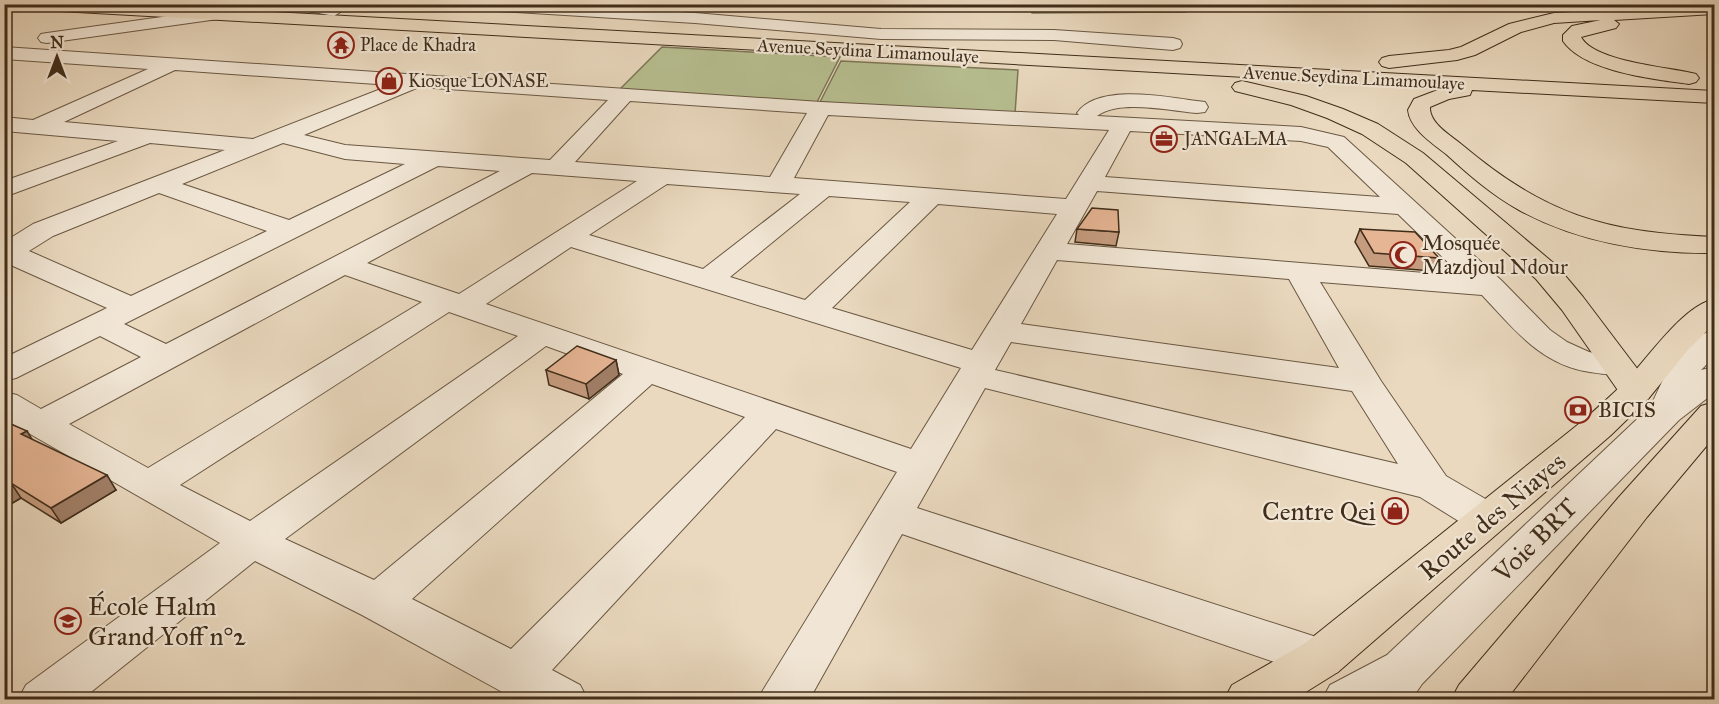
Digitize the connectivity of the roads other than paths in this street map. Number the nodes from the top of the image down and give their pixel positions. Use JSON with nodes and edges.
{"nodes":[{"id":1,"x":22,"y":4,"type":"edge"},
{"id":2,"x":272,"y":4,"type":"edge"},
{"id":3,"x":465,"y":4,"type":"edge"},
{"id":4,"x":300,"y":7,"type":"edge"},
{"id":5,"x":1658,"y":8,"type":"edge"},
{"id":6,"x":1714,"y":9,"type":"edge"},
{"id":7,"x":116,"y":10,"type":"junction"},
{"id":8,"x":211,"y":12,"type":"edge"},
{"id":9,"x":1714,"y":20,"type":"edge"},
{"id":10,"x":4,"y":38,"type":"edge"},
{"id":11,"x":37,"y":40,"type":"junction"},
{"id":12,"x":1173,"y":44,"type":"dead end"},
{"id":13,"x":4,"y":47,"type":"edge"},
{"id":14,"x":269,"y":52,"type":"dead end"},
{"id":15,"x":4,"y":53,"type":"edge"},
{"id":16,"x":1038,"y":60,"type":"junction"},
{"id":17,"x":1312,"y":62,"type":"junction"},
{"id":18,"x":171,"y":66,"type":"junction"},
{"id":19,"x":240,"y":70,"type":"junction"},
{"id":20,"x":418,"y":82,"type":"junction"},
{"id":21,"x":1714,"y":84,"type":"edge"},
{"id":22,"x":1520,"y":87,"type":"junction"},
{"id":23,"x":624,"y":95,"type":"junction"},
{"id":24,"x":1714,"y":97,"type":"edge"},
{"id":25,"x":821,"y":108,"type":"junction"},
{"id":26,"x":1082,"y":122,"type":"junction"},
{"id":27,"x":4,"y":124,"type":"edge"},
{"id":28,"x":1123,"y":124,"type":"junction"},
{"id":29,"x":36,"y":127,"type":"junction"},
{"id":30,"x":63,"y":129,"type":"junction"},
{"id":31,"x":1301,"y":134,"type":"junction"},
{"id":32,"x":281,"y":136,"type":"junction"},
{"id":33,"x":150,"y":137,"type":"junction"},
{"id":34,"x":14,"y":146,"type":"dead end"},
{"id":35,"x":257,"y":146,"type":"junction"},
{"id":36,"x":436,"y":159,"type":"junction"},
{"id":37,"x":528,"y":166,"type":"junction"},
{"id":38,"x":556,"y":168,"type":"junction"},
{"id":39,"x":662,"y":176,"type":"junction"},
{"id":40,"x":158,"y":184,"type":"junction"},
{"id":41,"x":778,"y":185,"type":"junction"},
{"id":42,"x":823,"y":188,"type":"junction"},
{"id":43,"x":4,"y":190,"type":"edge"},
{"id":44,"x":1081,"y":195,"type":"junction"},
{"id":45,"x":932,"y":196,"type":"junction"},
{"id":46,"x":1406,"y":207,"type":"junction"},
{"id":47,"x":291,"y":230,"type":"junction"},
{"id":48,"x":569,"y":238,"type":"junction"},
{"id":49,"x":1714,"y":245,"type":"edge"},
{"id":50,"x":1048,"y":251,"type":"junction"},
{"id":51,"x":6,"y":253,"type":"edge"},
{"id":52,"x":343,"y":264,"type":"junction"},
{"id":53,"x":1299,"y":271,"type":"junction"},
{"id":54,"x":708,"y":280,"type":"junction"},
{"id":55,"x":1491,"y":287,"type":"junction"},
{"id":56,"x":454,"y":303,"type":"junction"},
{"id":57,"x":132,"y":308,"type":"junction"},
{"id":58,"x":1714,"y":308,"type":"edge"},
{"id":59,"x":810,"y":312,"type":"junction"},
{"id":60,"x":100,"y":324,"type":"junction"},
{"id":61,"x":1001,"y":331,"type":"junction"},
{"id":62,"x":542,"y":334,"type":"junction"},
{"id":63,"x":1714,"y":340,"type":"edge"},
{"id":64,"x":166,"y":357,"type":"junction"},
{"id":65,"x":978,"y":369,"type":"junction"},
{"id":66,"x":4,"y":370,"type":"edge"},
{"id":67,"x":647,"y":370,"type":"junction"},
{"id":68,"x":1714,"y":377,"type":"edge"},
{"id":69,"x":1364,"y":382,"type":"junction"},
{"id":70,"x":4,"y":403,"type":"edge"},
{"id":71,"x":1674,"y":409,"type":"edge"},
{"id":72,"x":770,"y":413,"type":"junction"},
{"id":73,"x":41,"y":424,"type":"junction"},
{"id":74,"x":920,"y":466,"type":"junction"},
{"id":75,"x":149,"y":486,"type":"junction"},
{"id":76,"x":1432,"y":486,"type":"junction"},
{"id":77,"x":891,"y":515,"type":"junction"},
{"id":78,"x":1487,"y":519,"type":"junction"},
{"id":79,"x":252,"y":541,"type":"junction"},
{"id":80,"x":378,"y":602,"type":"junction"},
{"id":81,"x":1321,"y":658,"type":"junction"},
{"id":82,"x":516,"y":676,"type":"junction"},
{"id":83,"x":1394,"y":684,"type":"edge"},
{"id":84,"x":43,"y":699,"type":"edge"},
{"id":85,"x":563,"y":699,"type":"edge"},
{"id":86,"x":782,"y":699,"type":"edge"},
{"id":87,"x":1249,"y":699,"type":"edge"},
{"id":88,"x":1347,"y":699,"type":"edge"},
{"id":89,"x":1476,"y":699,"type":"edge"}],
"edges":[{"from":1,"to":7,"type":"main road","name":"Avenue Seydina Limamoulaye"},
{"from":2,"to":4,"type":"street"},
{"from":3,"to":12,"type":"street"},
{"from":4,"to":8,"type":"main road","name":"Avenue Seydina Limamoulaye"},
{"from":4,"to":17,"type":"main road","name":"Avenue Seydina Limamoulaye"},
{"from":5,"to":6,"type":"main road"},
{"from":5,"to":17,"type":"main road"},
{"from":7,"to":8,"type":"main road","name":"Avenue Seydina Limamoulaye"},
{"from":7,"to":11,"type":"street"},
{"from":8,"to":11,"type":"street"},
{"from":8,"to":16,"type":"main road","name":"Avenue Seydina Limamoulaye"},
{"from":9,"to":21,"type":"main road"},
{"from":10,"to":11,"type":"street"},
{"from":11,"to":13,"type":"street"},
{"from":14,"to":19,"type":"street"},
{"from":15,"to":18,"type":"street"},
{"from":16,"to":22,"type":"main road","name":"Avenue Seydina Limamoulaye"},
{"from":16,"to":71,"type":"main road"},
{"from":17,"to":21,"type":"main road","name":"Avenue Seydina Limamoulaye"},
{"from":18,"to":19,"type":"street"},
{"from":18,"to":29,"type":"street"},
{"from":19,"to":20,"type":"street"},
{"from":20,"to":23,"type":"street"},
{"from":20,"to":32,"type":"street"},
{"from":22,"to":24,"type":"main road","name":"Avenue Seydina Limamoulaye"},
{"from":22,"to":49,"type":"main road"},
{"from":23,"to":25,"type":"street"},
{"from":23,"to":38,"type":"street"},
{"from":25,"to":26,"type":"street"},
{"from":25,"to":41,"type":"street"},
{"from":26,"to":28,"type":"street"},
{"from":26,"to":31,"type":"street"},
{"from":27,"to":29,"type":"street"},
{"from":28,"to":31,"type":"street"},
{"from":28,"to":44,"type":"street"},
{"from":29,"to":30,"type":"street"},
{"from":30,"to":33,"type":"street"},
{"from":30,"to":34,"type":"street"},
{"from":31,"to":46,"type":"street"},
{"from":32,"to":35,"type":"street"},
{"from":32,"to":36,"type":"street"},
{"from":33,"to":35,"type":"street"},
{"from":33,"to":43,"type":"street"},
{"from":35,"to":40,"type":"street"},
{"from":36,"to":37,"type":"street"},
{"from":36,"to":47,"type":"street"},
{"from":37,"to":38,"type":"street"},
{"from":37,"to":52,"type":"street"},
{"from":38,"to":39,"type":"street"},
{"from":39,"to":41,"type":"street"},
{"from":39,"to":48,"type":"street"},
{"from":40,"to":47,"type":"street"},
{"from":40,"to":51,"type":"street"},
{"from":41,"to":42,"type":"street"},
{"from":42,"to":45,"type":"street"},
{"from":42,"to":54,"type":"street"},
{"from":44,"to":45,"type":"street"},
{"from":44,"to":46,"type":"street"},
{"from":44,"to":50,"type":"street"},
{"from":45,"to":59,"type":"street"},
{"from":46,"to":55,"type":"street"},
{"from":47,"to":57,"type":"street"},
{"from":48,"to":54,"type":"street"},
{"from":48,"to":56,"type":"street"},
{"from":50,"to":53,"type":"street"},
{"from":50,"to":61,"type":"street"},
{"from":51,"to":57,"type":"street"},
{"from":52,"to":56,"type":"street"},
{"from":52,"to":64,"type":"street"},
{"from":53,"to":55,"type":"street"},
{"from":53,"to":69,"type":"street"},
{"from":54,"to":59,"type":"street"},
{"from":55,"to":71,"type":"street"},
{"from":56,"to":62,"type":"street"},
{"from":56,"to":75,"type":"street"},
{"from":57,"to":60,"type":"street"},
{"from":58,"to":71,"type":"main road","name":"Route des Niayes"},
{"from":59,"to":65,"type":"street"},
{"from":60,"to":64,"type":"street"},
{"from":60,"to":66,"type":"street"},
{"from":61,"to":65,"type":"street"},
{"from":61,"to":69,"type":"street"},
{"from":62,"to":67,"type":"street"},
{"from":62,"to":79,"type":"street"},
{"from":63,"to":71,"type":"street","name":"Voie BRT"},
{"from":64,"to":73,"type":"street"},
{"from":65,"to":74,"type":"street"},
{"from":65,"to":76,"type":"street"},
{"from":67,"to":72,"type":"street"},
{"from":67,"to":80,"type":"street"},
{"from":68,"to":71,"type":"street","name":"Voie BRT"},
{"from":69,"to":76,"type":"street"},
{"from":70,"to":73,"type":"street"},
{"from":71,"to":78,"type":"main road","name":"Route des Niayes"},
{"from":71,"to":83,"type":"street","name":"Voie BRT"},
{"from":71,"to":89,"type":"main road","name":"Route des Niayes"},
{"from":72,"to":74,"type":"street"},
{"from":72,"to":82,"type":"street"},
{"from":73,"to":75,"type":"street"},
{"from":74,"to":77,"type":"street"},
{"from":75,"to":79,"type":"street"},
{"from":76,"to":78,"type":"street"},
{"from":77,"to":81,"type":"street"},
{"from":77,"to":86,"type":"street"},
{"from":78,"to":81,"type":"main road","name":"Route des Niayes"},
{"from":79,"to":80,"type":"street"},
{"from":79,"to":84,"type":"street"},
{"from":80,"to":82,"type":"street"},
{"from":81,"to":87,"type":"main road","name":"Route des Niayes"},
{"from":82,"to":85,"type":"street"},
{"from":83,"to":88,"type":"street","name":"Voie BRT"}]}
